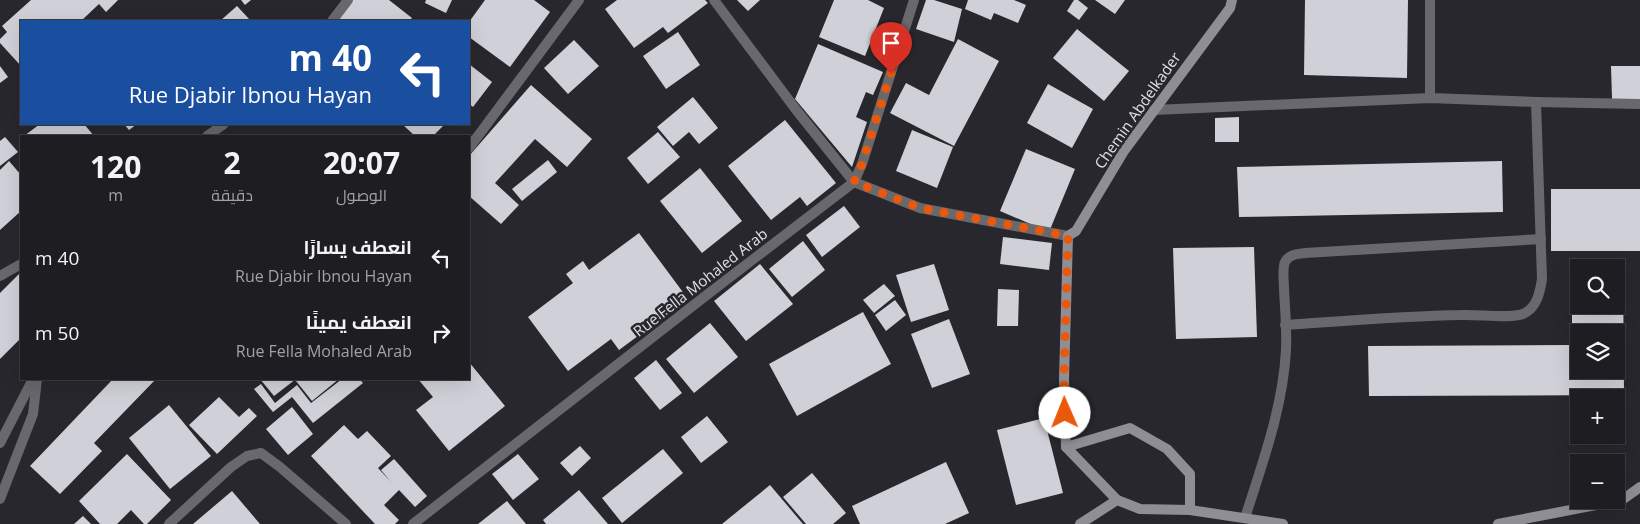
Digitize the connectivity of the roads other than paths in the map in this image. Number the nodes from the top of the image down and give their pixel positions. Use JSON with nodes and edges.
{"nodes":[{"id":1,"x":348,"y":0,"type":"edge"},
{"id":2,"x":579,"y":0,"type":"edge"},
{"id":3,"x":714,"y":0,"type":"edge"},
{"id":4,"x":914,"y":0,"type":"edge"},
{"id":5,"x":1232,"y":0,"type":"edge"},
{"id":6,"x":1430,"y":0,"type":"edge"},
{"id":7,"x":333,"y":20,"type":"edge"},
{"id":8,"x":1430,"y":98,"type":"junction"},
{"id":9,"x":1536,"y":102,"type":"junction"},
{"id":10,"x":1640,"y":104,"type":"edge"},
{"id":11,"x":1154,"y":110,"type":"junction"},
{"id":12,"x":223,"y":125,"type":"edge"},
{"id":13,"x":208,"y":135,"type":"edge"},
{"id":14,"x":470,"y":147,"type":"edge"},
{"id":15,"x":854,"y":182,"type":"junction"},
{"id":16,"x":1068,"y":236,"type":"junction"},
{"id":17,"x":1541,"y":239,"type":"junction"},
{"id":18,"x":20,"y":265,"type":"edge"},
{"id":19,"x":0,"y":276,"type":"edge"},
{"id":20,"x":1285,"y":325,"type":"junction"},
{"id":21,"x":34,"y":380,"type":"edge"},
{"id":22,"x":35,"y":380,"type":"edge"},
{"id":23,"x":0,"y":443,"type":"edge"},
{"id":24,"x":1066,"y":447,"type":"junction"},
{"id":25,"x":1640,"y":488,"type":"edge"},
{"id":26,"x":0,"y":499,"type":"edge"},
{"id":27,"x":1117,"y":500,"type":"junction"},
{"id":28,"x":1190,"y":510,"type":"junction"},
{"id":29,"x":1246,"y":518,"type":"junction"},
{"id":30,"x":168,"y":524,"type":"edge"},
{"id":31,"x":346,"y":524,"type":"edge"},
{"id":32,"x":413,"y":524,"type":"edge"},
{"id":33,"x":1080,"y":524,"type":"edge"},
{"id":34,"x":1284,"y":524,"type":"edge"},
{"id":35,"x":1498,"y":524,"type":"edge"}],
"edges":[{"from":1,"to":7,"type":"street"},
{"from":2,"to":14,"type":"street"},
{"from":3,"to":15,"type":"street"},
{"from":4,"to":15,"type":"street","name":"Rue Fella Mohaled Arab"},
{"from":5,"to":11,"type":"street","name":"Chemin Abdelkader"},
{"from":6,"to":8,"type":"street"},
{"from":8,"to":9,"type":"street"},
{"from":8,"to":11,"type":"street"},
{"from":9,"to":10,"type":"street"},
{"from":9,"to":17,"type":"street"},
{"from":11,"to":16,"type":"street","name":"Chemin Abdelkader"},
{"from":12,"to":13,"type":"street"},
{"from":15,"to":16,"type":"street"},
{"from":15,"to":32,"type":"street","name":"Rue Fella Mohaled Arab"},
{"from":16,"to":24,"type":"street"},
{"from":17,"to":20,"type":"street"},
{"from":17,"to":20,"type":"street"},
{"from":18,"to":19,"type":"street"},
{"from":20,"to":29,"type":"street"},
{"from":21,"to":23,"type":"street"},
{"from":22,"to":26,"type":"street"},
{"from":24,"to":27,"type":"street"},
{"from":24,"to":28,"type":"street"},
{"from":25,"to":35,"type":"street"},
{"from":27,"to":28,"type":"street"},
{"from":27,"to":33,"type":"street"},
{"from":28,"to":29,"type":"street"},
{"from":29,"to":34,"type":"street"},
{"from":30,"to":31,"type":"street"}]}
